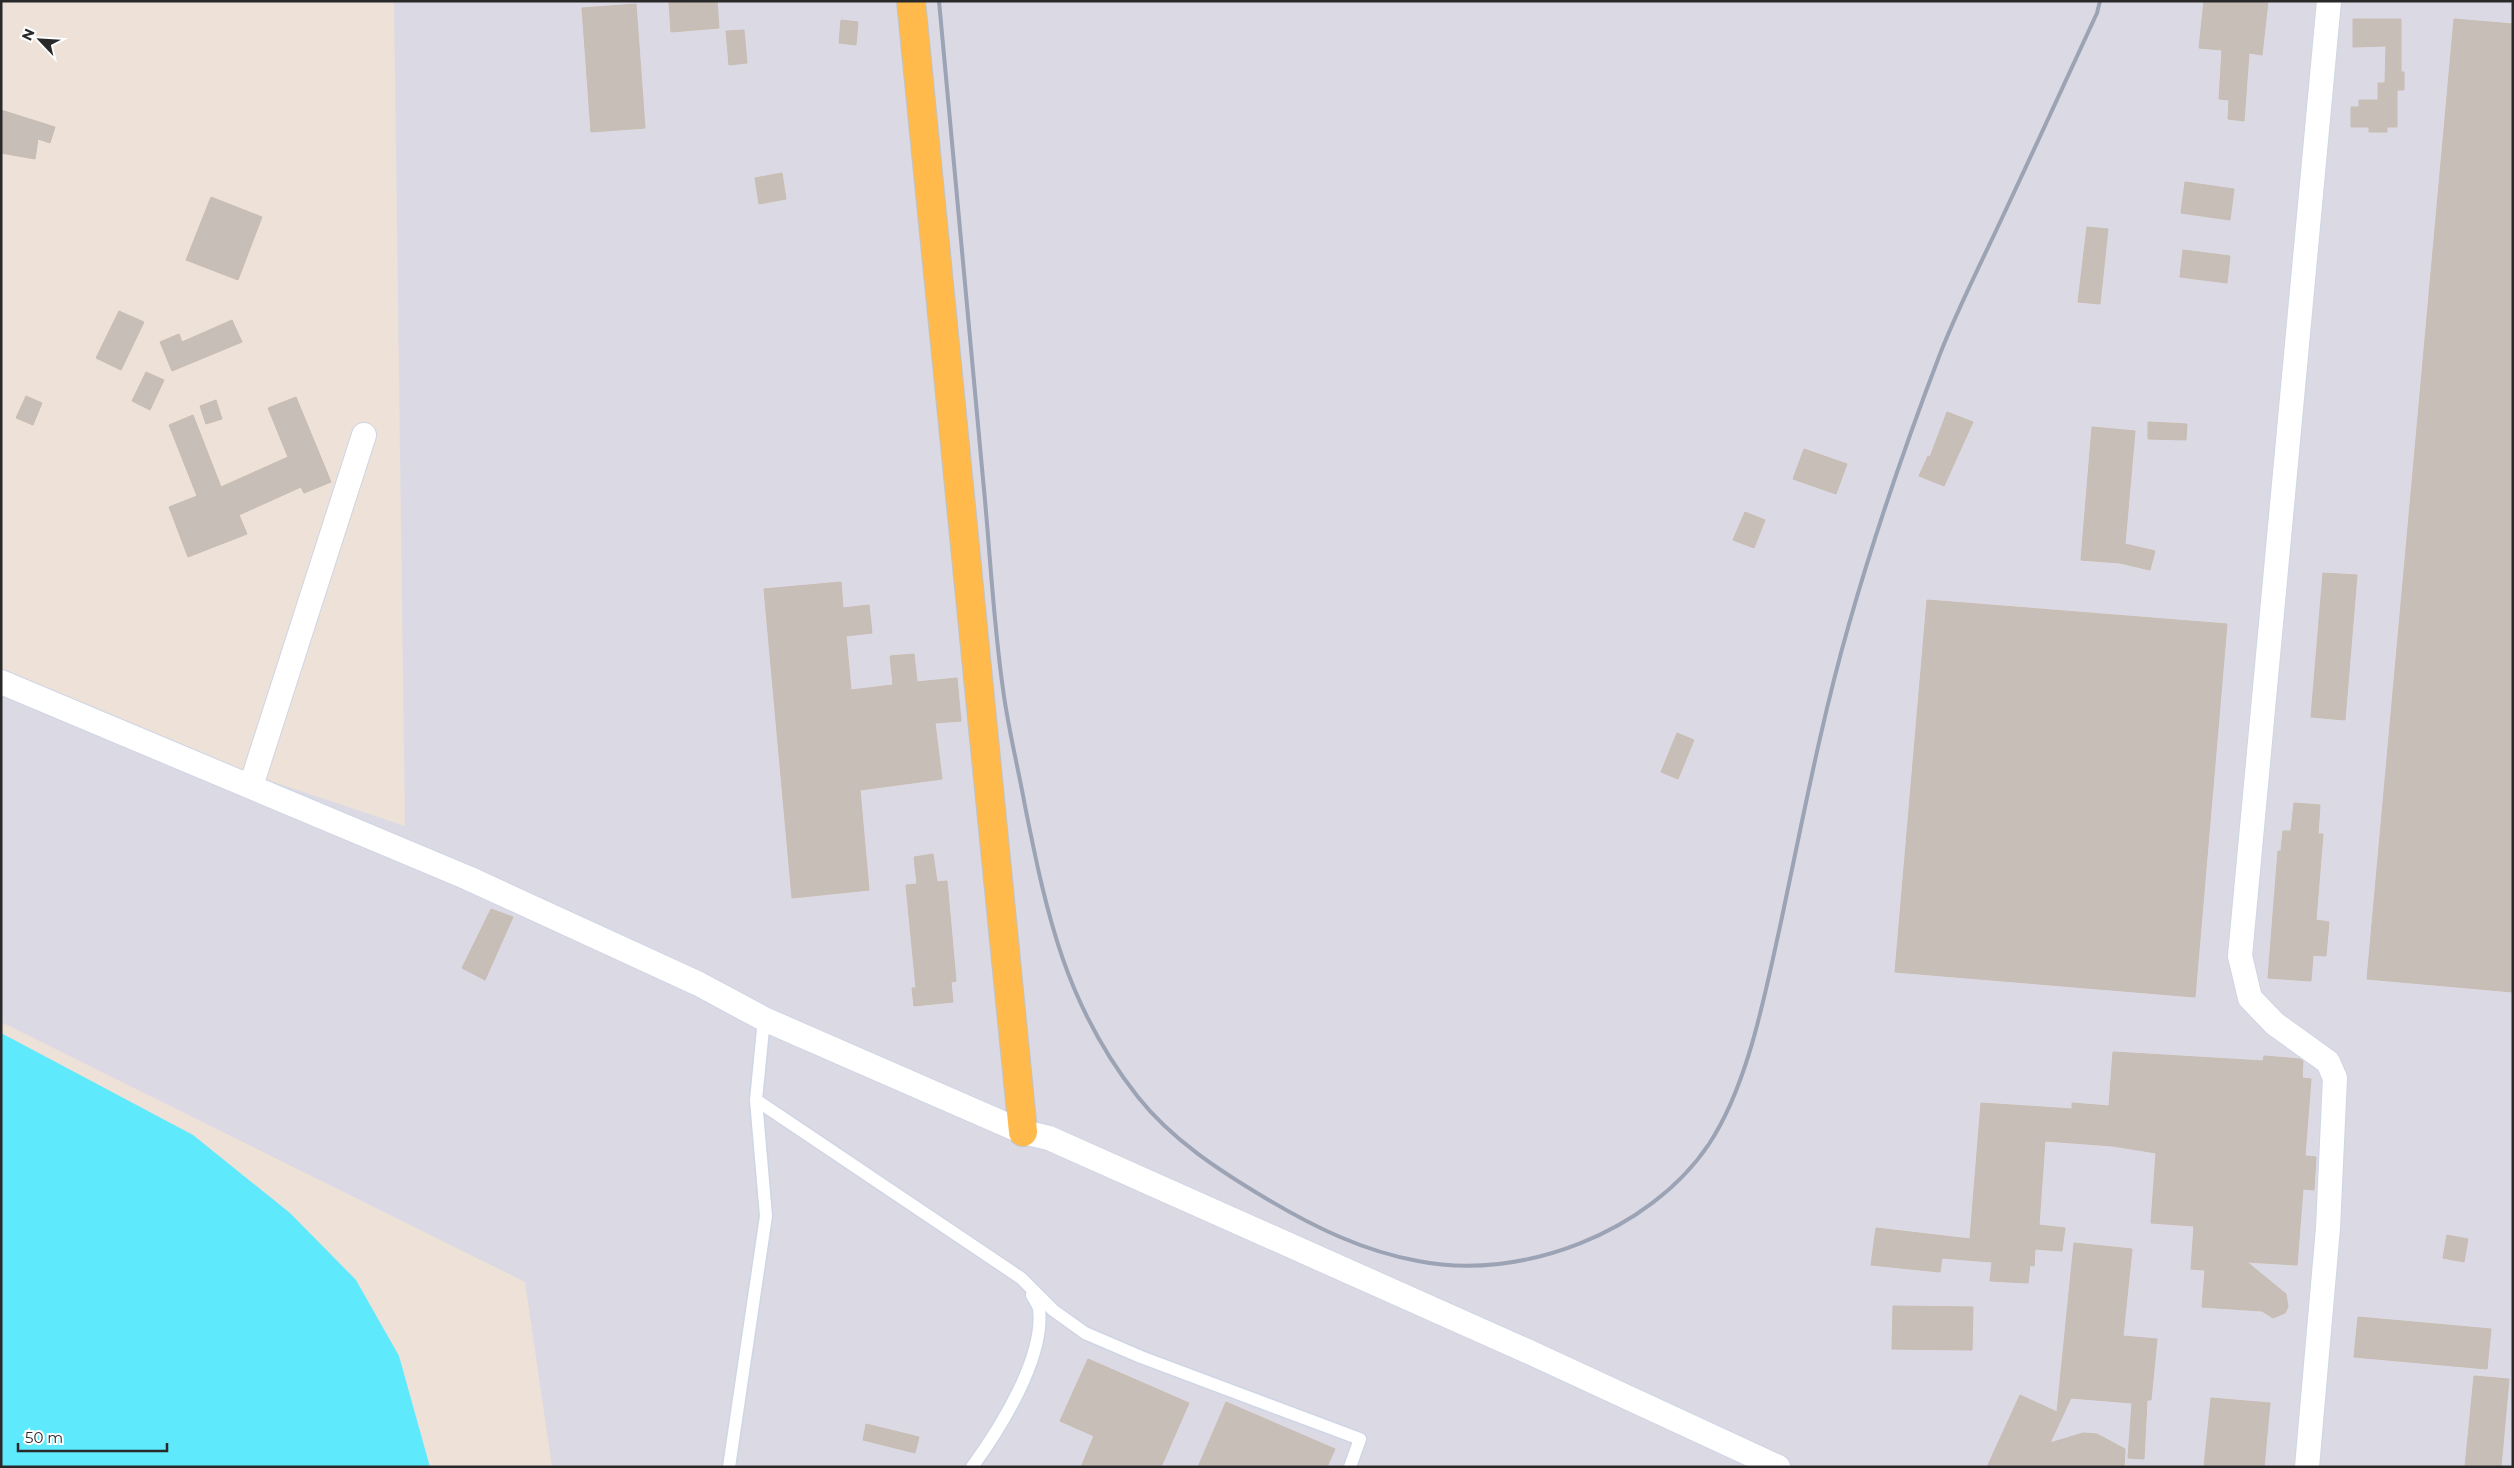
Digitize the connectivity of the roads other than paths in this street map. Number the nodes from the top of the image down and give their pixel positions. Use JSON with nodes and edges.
{"nodes":[{"id":1,"x":911,"y":1,"type":"edge"},
{"id":2,"x":2329,"y":1,"type":"edge"},
{"id":3,"x":364,"y":435,"type":"dead end"},
{"id":4,"x":1,"y":682,"type":"edge"},
{"id":5,"x":251,"y":786,"type":"junction"},
{"id":6,"x":764,"y":1018,"type":"junction"},
{"id":7,"x":756,"y":1100,"type":"junction"},
{"id":8,"x":1023,"y":1132,"type":"junction"},
{"id":9,"x":1022,"y":1278,"type":"junction"},
{"id":10,"x":729,"y":1467,"type":"edge"},
{"id":11,"x":972,"y":1467,"type":"edge"},
{"id":12,"x":1350,"y":1467,"type":"edge"},
{"id":13,"x":1778,"y":1467,"type":"edge"},
{"id":14,"x":2307,"y":1467,"type":"edge"}],
"edges":[{"from":1,"to":8,"type":"main road"},
{"from":2,"to":14,"type":"street"},
{"from":3,"to":5,"type":"street"},
{"from":4,"to":5,"type":"street"},
{"from":5,"to":6,"type":"street"},
{"from":6,"to":7,"type":"lane"},
{"from":6,"to":8,"type":"street"},
{"from":7,"to":9,"type":"lane"},
{"from":7,"to":10,"type":"lane"},
{"from":8,"to":13,"type":"street"},
{"from":9,"to":11,"type":"lane"},
{"from":9,"to":12,"type":"lane"}]}
